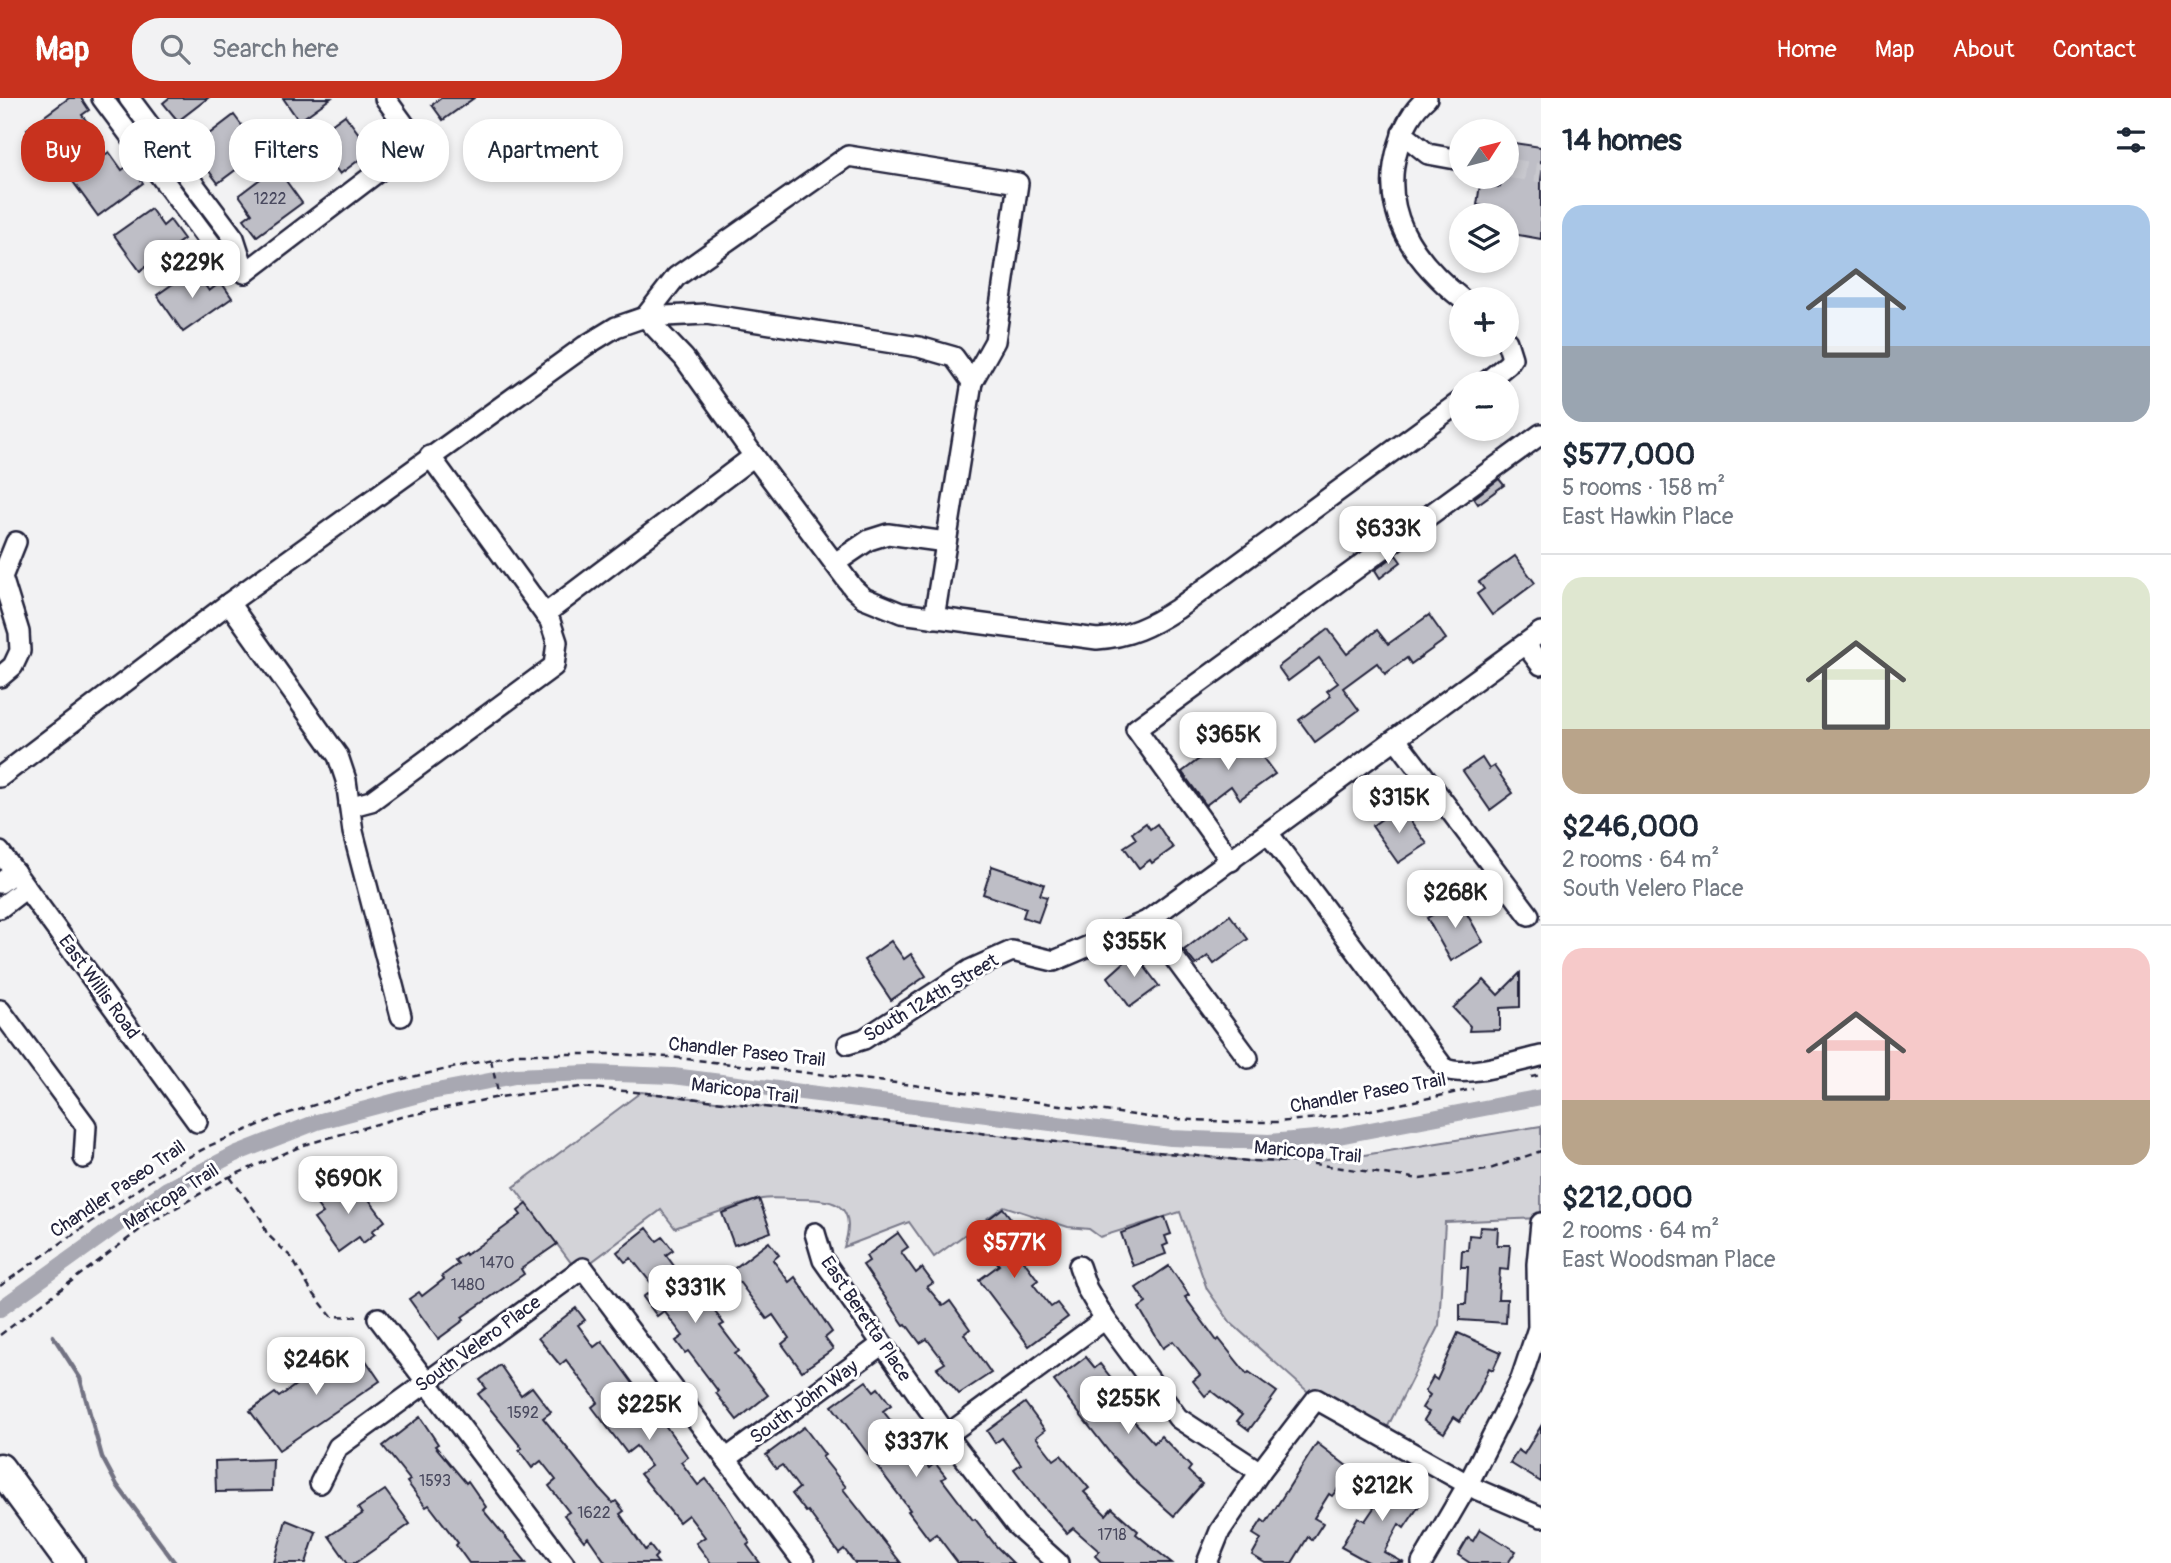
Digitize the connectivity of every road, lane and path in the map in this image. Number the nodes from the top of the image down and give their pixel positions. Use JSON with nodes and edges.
{"nodes":[{"id":1,"x":385,"y":98,"type":"edge"},
{"id":2,"x":1427,"y":98,"type":"edge"},
{"id":3,"x":117,"y":101,"type":"edge"},
{"id":4,"x":1402,"y":133,"type":"junction"},
{"id":5,"x":1449,"y":158,"type":"edge"},
{"id":6,"x":205,"y":200,"type":"junction"},
{"id":7,"x":188,"y":214,"type":"junction"},
{"id":8,"x":245,"y":273,"type":"junction"},
{"id":9,"x":1449,"y":288,"type":"edge"},
{"id":10,"x":645,"y":317,"type":"junction"},
{"id":11,"x":1511,"y":357,"type":"edge"},
{"id":12,"x":1500,"y":371,"type":"edge"},
{"id":13,"x":972,"y":382,"type":"junction"},
{"id":14,"x":1449,"y":410,"type":"edge"},
{"id":15,"x":1541,"y":434,"type":"edge"},
{"id":16,"x":430,"y":456,"type":"junction"},
{"id":17,"x":754,"y":456,"type":"junction"},
{"id":18,"x":16,"y":542,"type":"dead end"},
{"id":19,"x":946,"y":542,"type":"junction"},
{"id":20,"x":835,"y":564,"type":"junction"},
{"id":21,"x":229,"y":603,"type":"junction"},
{"id":22,"x":545,"y":614,"type":"junction"},
{"id":23,"x":934,"y":618,"type":"junction"},
{"id":24,"x":1533,"y":638,"type":"edge"},
{"id":25,"x":1541,"y":666,"type":"edge"},
{"id":26,"x":0,"y":677,"type":"edge"},
{"id":27,"x":1396,"y":739,"type":"junction"},
{"id":28,"x":0,"y":777,"type":"edge"},
{"id":29,"x":349,"y":804,"type":"junction"},
{"id":30,"x":1268,"y":833,"type":"junction"},
{"id":31,"x":0,"y":852,"type":"edge"},
{"id":32,"x":1231,"y":861,"type":"junction"},
{"id":33,"x":14,"y":881,"type":"edge"},
{"id":34,"x":0,"y":908,"type":"edge"},
{"id":35,"x":1529,"y":915,"type":"dead end"},
{"id":36,"x":1147,"y":921,"type":"junction"},
{"id":37,"x":0,"y":1010,"type":"edge"},
{"id":38,"x":401,"y":1016,"type":"dead end"},
{"id":39,"x":848,"y":1044,"type":"dead end"},
{"id":40,"x":1541,"y":1056,"type":"edge"},
{"id":41,"x":1248,"y":1058,"type":"dead end"},
{"id":42,"x":491,"y":1060,"type":"junction"},
{"id":43,"x":1541,"y":1075,"type":"edge"},
{"id":44,"x":1528,"y":1078,"type":"dead end"},
{"id":45,"x":1476,"y":1088,"type":"dead end"},
{"id":46,"x":499,"y":1097,"type":"junction"},
{"id":47,"x":197,"y":1122,"type":"dead end"},
{"id":48,"x":1541,"y":1151,"type":"edge"},
{"id":49,"x":84,"y":1158,"type":"dead end"},
{"id":50,"x":230,"y":1177,"type":"junction"},
{"id":51,"x":1541,"y":1223,"type":"edge"},
{"id":52,"x":816,"y":1233,"type":"dead end"},
{"id":53,"x":1079,"y":1266,"type":"dead end"},
{"id":54,"x":0,"y":1286,"type":"edge"},
{"id":55,"x":378,"y":1318,"type":"joint"},
{"id":56,"x":1105,"y":1318,"type":"junction"},
{"id":57,"x":0,"y":1335,"type":"edge"},
{"id":58,"x":881,"y":1345,"type":"junction"},
{"id":59,"x":426,"y":1382,"type":"junction"},
{"id":60,"x":947,"y":1436,"type":"junction"},
{"id":61,"x":726,"y":1458,"type":"junction"},
{"id":62,"x":0,"y":1468,"type":"edge"},
{"id":63,"x":1260,"y":1472,"type":"junction"},
{"id":64,"x":320,"y":1483,"type":"dead end"},
{"id":65,"x":1468,"y":1484,"type":"junction"},
{"id":66,"x":1541,"y":1517,"type":"edge"},
{"id":67,"x":69,"y":1563,"type":"edge"},
{"id":68,"x":564,"y":1563,"type":"edge"},
{"id":69,"x":804,"y":1563,"type":"edge"},
{"id":70,"x":1058,"y":1563,"type":"edge"},
{"id":71,"x":1207,"y":1563,"type":"edge"},
{"id":72,"x":1422,"y":1563,"type":"edge"}],
"edges":[{"from":1,"to":8,"type":"street"},
{"from":2,"to":4,"type":"street"},
{"from":3,"to":6,"type":"street"},
{"from":3,"to":7,"type":"street"},
{"from":4,"to":5,"type":"street"},
{"from":4,"to":9,"type":"street"},
{"from":6,"to":7,"type":"street"},
{"from":6,"to":8,"type":"street"},
{"from":7,"to":8,"type":"street"},
{"from":10,"to":13,"type":"street"},
{"from":10,"to":13,"type":"street"},
{"from":10,"to":16,"type":"street"},
{"from":10,"to":17,"type":"street"},
{"from":11,"to":12,"type":"street"},
{"from":13,"to":19,"type":"street"},
{"from":14,"to":23,"type":"street"},
{"from":15,"to":32,"type":"street"},
{"from":16,"to":21,"type":"street"},
{"from":16,"to":22,"type":"street"},
{"from":17,"to":20,"type":"street"},
{"from":17,"to":22,"type":"street"},
{"from":18,"to":26,"type":"street"},
{"from":19,"to":20,"type":"street"},
{"from":19,"to":23,"type":"street"},
{"from":20,"to":23,"type":"street"},
{"from":21,"to":28,"type":"street"},
{"from":21,"to":29,"type":"street"},
{"from":22,"to":29,"type":"street"},
{"from":24,"to":25,"type":"street"},
{"from":24,"to":27,"type":"street","name":"South 124th Street"},
{"from":27,"to":30,"type":"street","name":"South 124th Street"},
{"from":27,"to":35,"type":"street"},
{"from":29,"to":38,"type":"street"},
{"from":30,"to":32,"type":"street","name":"South 124th Street"},
{"from":30,"to":40,"type":"street"},
{"from":31,"to":33,"type":"street","name":"East Willis Road"},
{"from":32,"to":36,"type":"street","name":"South 124th Street"},
{"from":33,"to":34,"type":"street"},
{"from":33,"to":47,"type":"street","name":"East Willis Road"},
{"from":36,"to":39,"type":"street","name":"South 124th Street"},
{"from":36,"to":41,"type":"street"},
{"from":37,"to":49,"type":"street"},
{"from":42,"to":45,"type":"path","name":"Chandler Paseo Trail"},
{"from":42,"to":46,"type":"path"},
{"from":42,"to":54,"type":"path","name":"Chandler Paseo Trail"},
{"from":43,"to":44,"type":"path"},
{"from":46,"to":48,"type":"path","name":"Maricopa Trail"},
{"from":46,"to":50,"type":"path","name":"Maricopa Trail"},
{"from":50,"to":55,"type":"path"},
{"from":50,"to":57,"type":"path","name":"Maricopa Trail"},
{"from":51,"to":65,"type":"street"},
{"from":52,"to":58,"type":"street","name":"East Beretta Place"},
{"from":53,"to":56,"type":"street"},
{"from":55,"to":59,"type":"street"},
{"from":56,"to":60,"type":"street"},
{"from":56,"to":63,"type":"street"},
{"from":58,"to":60,"type":"street","name":"East Beretta Place"},
{"from":58,"to":61,"type":"street","name":"South John Way"},
{"from":59,"to":61,"type":"street","name":"South Velero Place"},
{"from":59,"to":64,"type":"street","name":"South Velero Place"},
{"from":59,"to":68,"type":"street"},
{"from":60,"to":70,"type":"street","name":"East Beretta Place"},
{"from":61,"to":69,"type":"street"},
{"from":62,"to":67,"type":"highway"},
{"from":63,"to":65,"type":"street"},
{"from":63,"to":71,"type":"street"},
{"from":65,"to":66,"type":"street"},
{"from":65,"to":72,"type":"street"}]}
